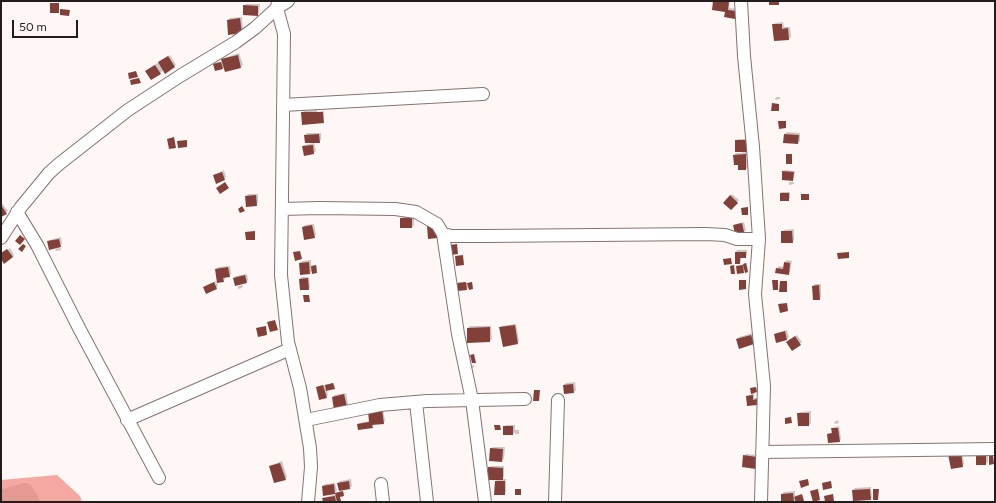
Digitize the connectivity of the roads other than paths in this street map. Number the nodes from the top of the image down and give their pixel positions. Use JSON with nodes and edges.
{"nodes":[{"id":1,"x":288,"y":1,"type":"edge"},
{"id":2,"x":741,"y":1,"type":"edge"},
{"id":3,"x":278,"y":5,"type":"edge"},
{"id":4,"x":482,"y":94,"type":"dead end"},
{"id":5,"x":283,"y":105,"type":"junction"},
{"id":6,"x":282,"y":209,"type":"junction"},
{"id":7,"x":17,"y":212,"type":"junction"},
{"id":8,"x":443,"y":234,"type":"junction"},
{"id":9,"x":1,"y":238,"type":"edge"},
{"id":10,"x":759,"y":239,"type":"junction"},
{"id":11,"x":290,"y":349,"type":"junction"},
{"id":12,"x":525,"y":399,"type":"dead end"},
{"id":13,"x":472,"y":400,"type":"junction"},
{"id":14,"x":558,"y":400,"type":"dead end"},
{"id":15,"x":416,"y":402,"type":"junction"},
{"id":16,"x":127,"y":420,"type":"junction"},
{"id":17,"x":306,"y":420,"type":"junction"},
{"id":18,"x":995,"y":449,"type":"edge"},
{"id":19,"x":762,"y":452,"type":"junction"},
{"id":20,"x":158,"y":478,"type":"dead end"},
{"id":21,"x":381,"y":484,"type":"dead end"},
{"id":22,"x":308,"y":502,"type":"edge"},
{"id":23,"x":383,"y":502,"type":"edge"},
{"id":24,"x":427,"y":502,"type":"edge"},
{"id":25,"x":485,"y":502,"type":"edge"},
{"id":26,"x":555,"y":502,"type":"edge"},
{"id":27,"x":761,"y":502,"type":"edge"}],
"edges":[{"from":1,"to":3,"type":"street"},
{"from":2,"to":10,"type":"street"},
{"from":3,"to":5,"type":"street"},
{"from":3,"to":7,"type":"street"},
{"from":4,"to":5,"type":"street"},
{"from":5,"to":6,"type":"street"},
{"from":6,"to":8,"type":"street"},
{"from":6,"to":11,"type":"street"},
{"from":7,"to":9,"type":"street"},
{"from":7,"to":16,"type":"street"},
{"from":8,"to":10,"type":"street"},
{"from":8,"to":13,"type":"street"},
{"from":10,"to":19,"type":"street"},
{"from":11,"to":16,"type":"street"},
{"from":11,"to":17,"type":"street"},
{"from":12,"to":13,"type":"street"},
{"from":13,"to":15,"type":"street"},
{"from":13,"to":25,"type":"street"},
{"from":14,"to":26,"type":"street"},
{"from":15,"to":17,"type":"street"},
{"from":15,"to":24,"type":"street"},
{"from":16,"to":20,"type":"street"},
{"from":17,"to":22,"type":"street"},
{"from":18,"to":19,"type":"street"},
{"from":19,"to":27,"type":"street"},
{"from":21,"to":23,"type":"street"}]}
